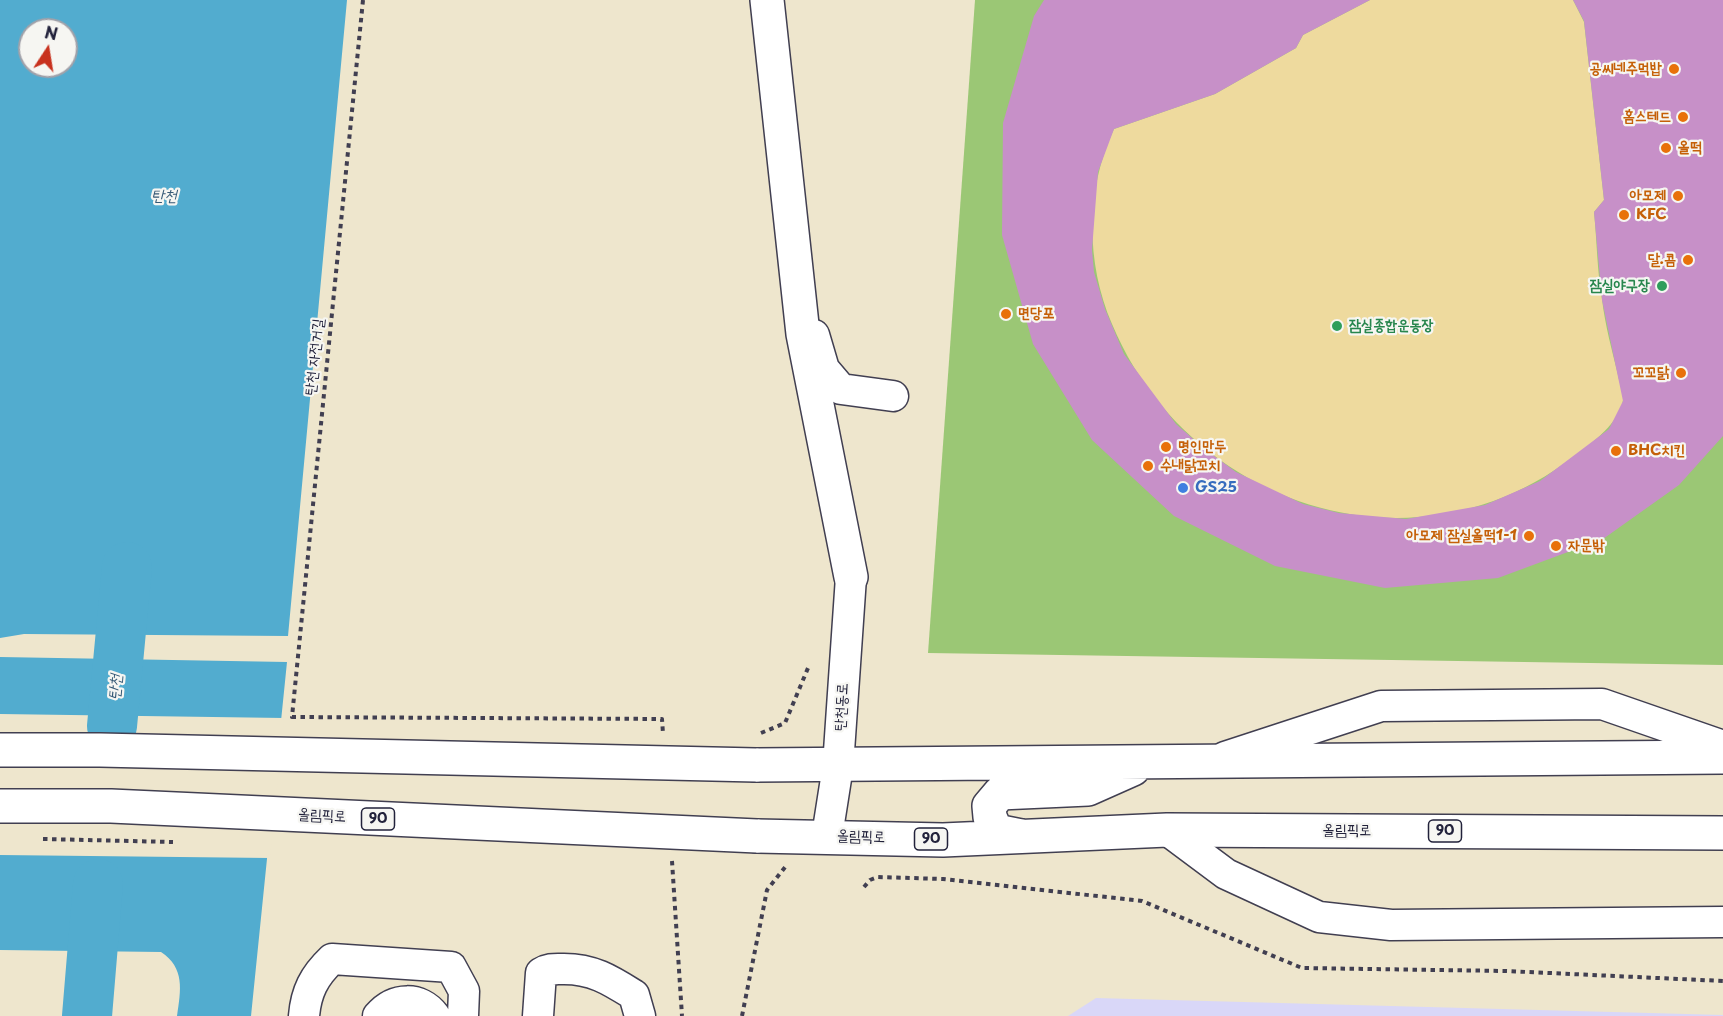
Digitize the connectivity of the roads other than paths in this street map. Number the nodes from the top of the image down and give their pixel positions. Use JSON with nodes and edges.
{"nodes":[{"id":1,"x":767,"y":0,"type":"edge"},
{"id":2,"x":778,"y":0,"type":"edge"},
{"id":3,"x":893,"y":396,"type":"dead end"},
{"id":4,"x":851,"y":577,"type":"joint"},
{"id":5,"x":1723,"y":746,"type":"edge"},
{"id":6,"x":0,"y":750,"type":"edge"},
{"id":7,"x":1723,"y":757,"type":"edge"},
{"id":8,"x":1208,"y":763,"type":"junction"},
{"id":9,"x":1143,"y":764,"type":"junction"},
{"id":10,"x":838,"y":766,"type":"junction"},
{"id":11,"x":0,"y":806,"type":"edge"},
{"id":12,"x":1167,"y":830,"type":"junction"},
{"id":13,"x":1723,"y":833,"type":"edge"},
{"id":14,"x":827,"y":836,"type":"junction"},
{"id":15,"x":1035,"y":836,"type":"junction"},
{"id":16,"x":1723,"y":922,"type":"edge"},
{"id":17,"x":303,"y":1016,"type":"edge"},
{"id":18,"x":378,"y":1016,"type":"edge"},
{"id":19,"x":435,"y":1016,"type":"edge"},
{"id":20,"x":463,"y":1016,"type":"edge"},
{"id":21,"x":538,"y":1016,"type":"edge"},
{"id":22,"x":640,"y":1016,"type":"edge"}],
"edges":[{"from":1,"to":4,"type":"main road"},
{"from":2,"to":3,"type":"street"},
{"from":4,"to":10,"type":"street","name":"탄천동로"},
{"from":5,"to":8,"type":"street"},
{"from":6,"to":10,"type":"main road","bridge":true},
{"from":7,"to":8,"type":"main road"},
{"from":8,"to":9,"type":"main road"},
{"from":9,"to":10,"type":"main road"},
{"from":9,"to":15,"type":"main road"},
{"from":10,"to":14,"type":"street","name":"탄천동로"},
{"from":11,"to":14,"type":"main road","name":"올림픽로","number":"90","bridge":true},
{"from":12,"to":13,"type":"main road","name":"올림픽로","number":"90"},
{"from":12,"to":15,"type":"main road","name":"올림픽로","number":"90"},
{"from":12,"to":16,"type":"street"},
{"from":14,"to":15,"type":"main road","name":"올림픽로","number":"90"},
{"from":17,"to":20,"type":"street"},
{"from":18,"to":19,"type":"street"},
{"from":21,"to":22,"type":"street"}]}
